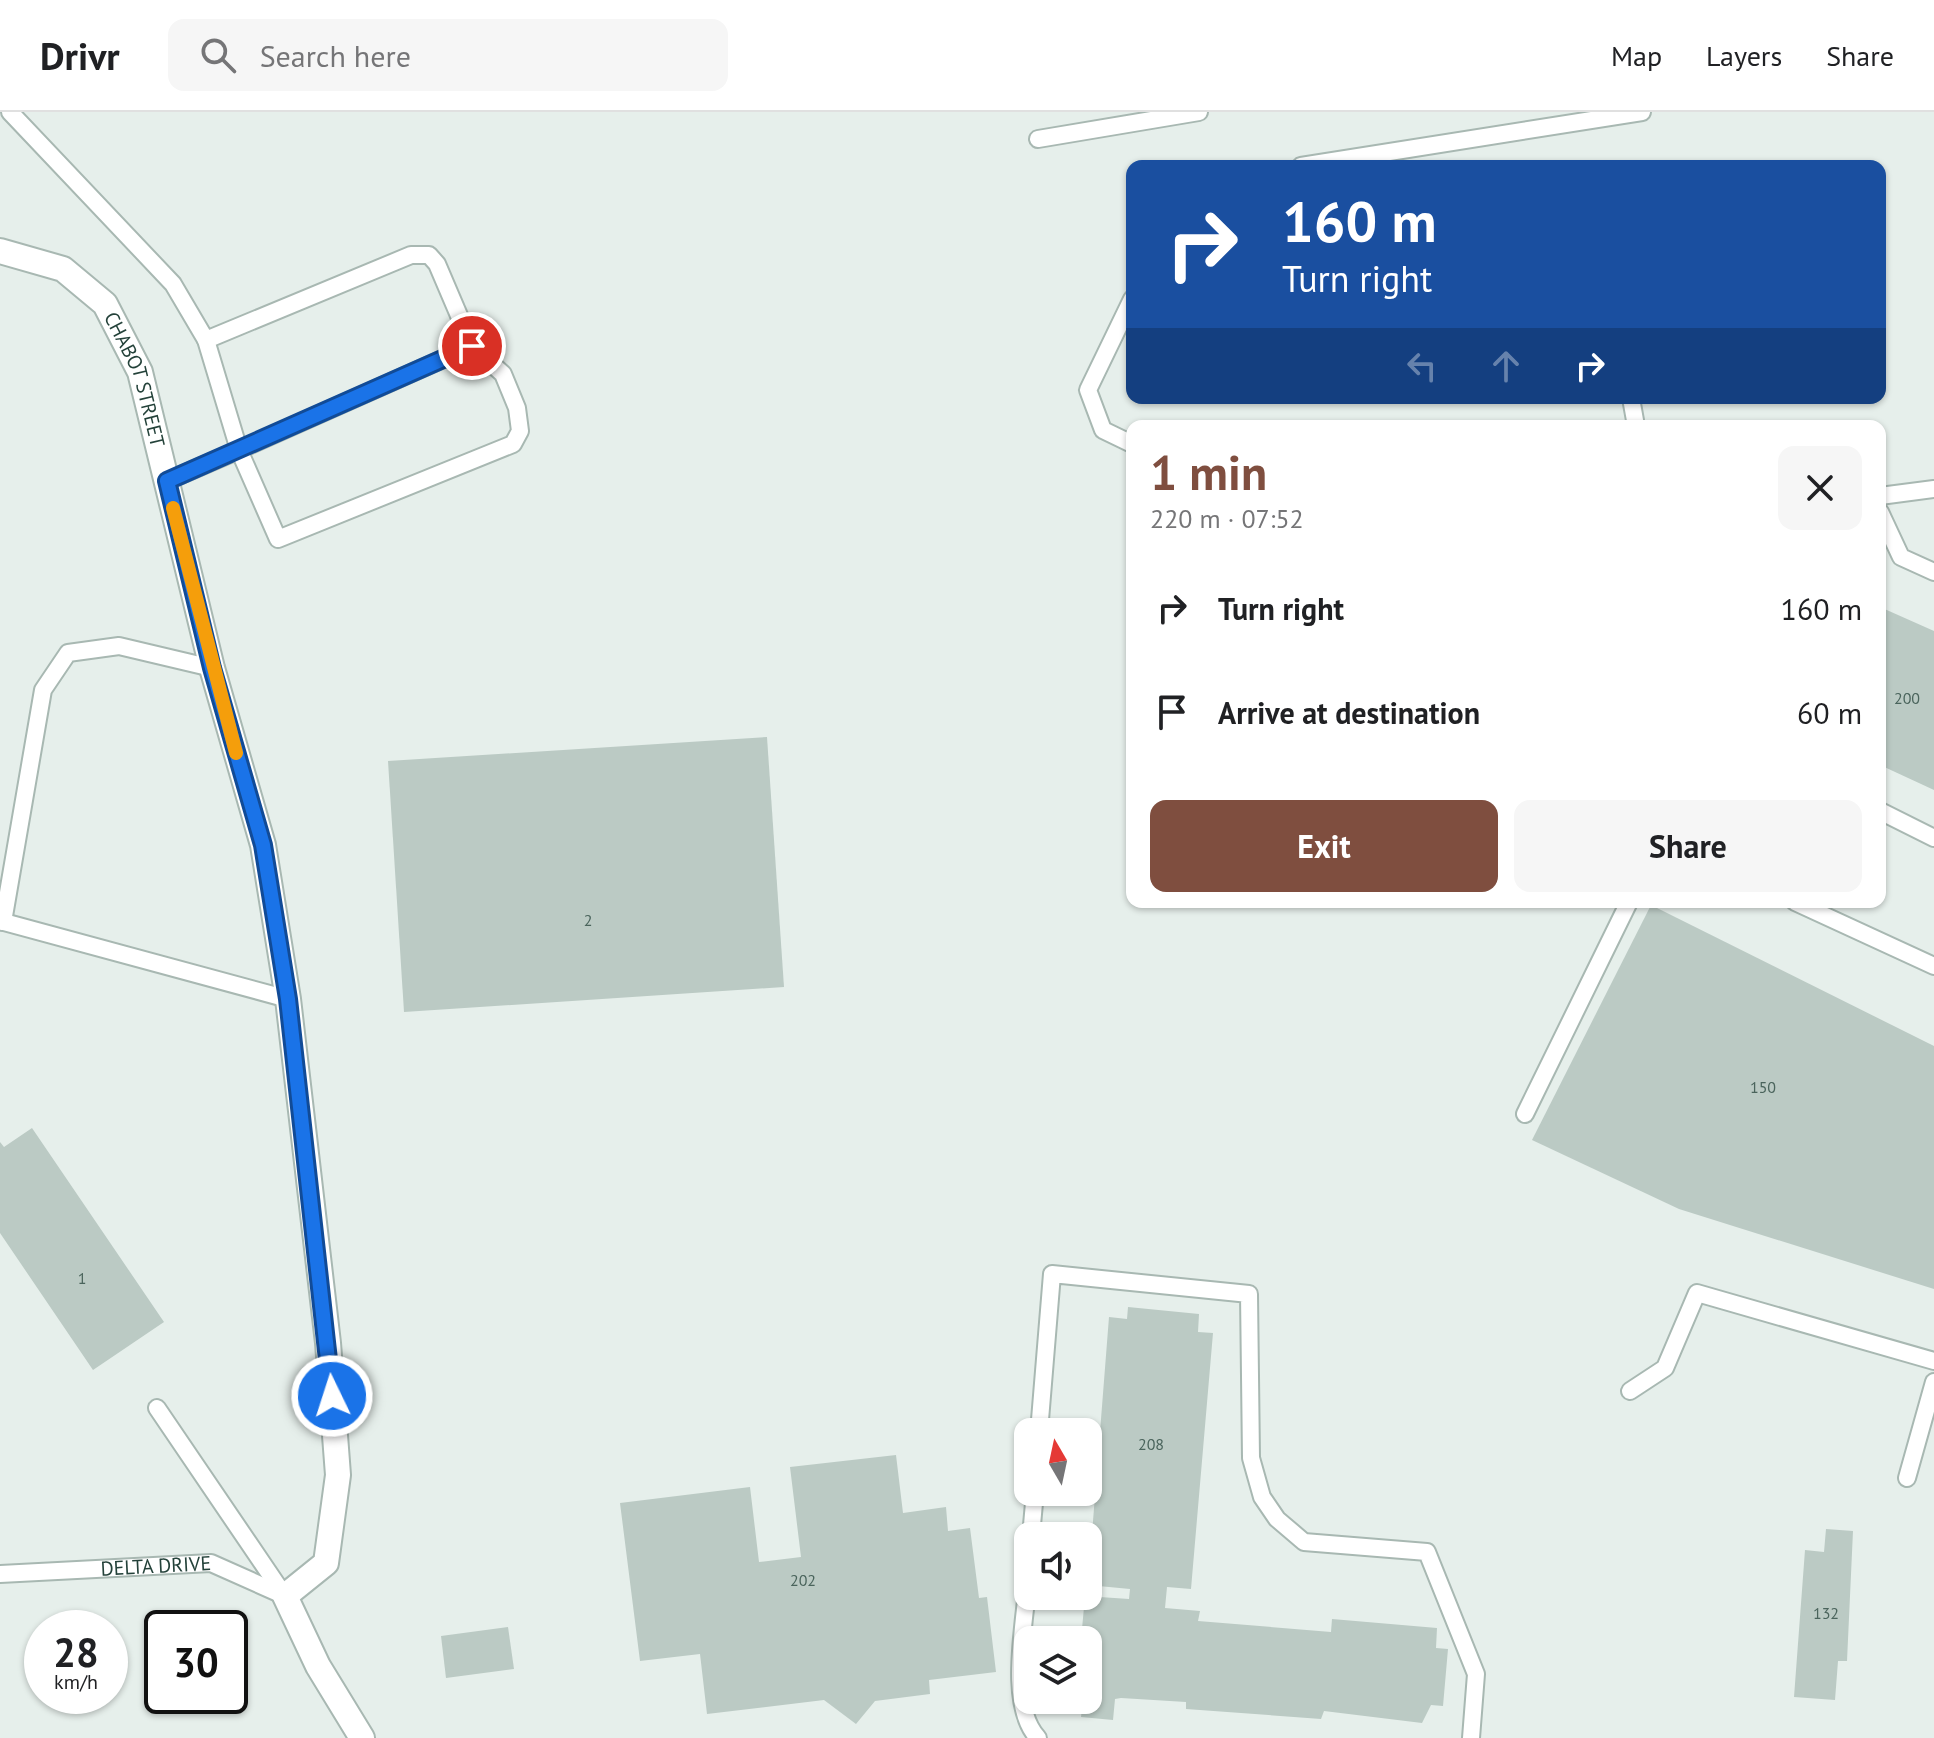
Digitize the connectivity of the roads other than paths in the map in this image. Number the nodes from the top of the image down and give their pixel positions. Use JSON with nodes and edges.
{"nodes":[{"id":1,"x":10,"y":112,"type":"edge"},
{"id":2,"x":1199,"y":112,"type":"edge"},
{"id":3,"x":1642,"y":112,"type":"edge"},
{"id":4,"x":1038,"y":139,"type":"dead end"},
{"id":5,"x":1339,"y":160,"type":"edge"},
{"id":6,"x":0,"y":251,"type":"edge"},
{"id":7,"x":1126,"y":311,"type":"edge"},
{"id":8,"x":206,"y":340,"type":"junction"},
{"id":9,"x":472,"y":346,"type":"junction"},
{"id":10,"x":1126,"y":441,"type":"edge"},
{"id":11,"x":239,"y":450,"type":"junction"},
{"id":12,"x":167,"y":481,"type":"junction"},
{"id":13,"x":1934,"y":489,"type":"edge"},
{"id":14,"x":1886,"y":495,"type":"edge"},
{"id":15,"x":1886,"y":525,"type":"edge"},
{"id":16,"x":1934,"y":572,"type":"edge"},
{"id":17,"x":212,"y":668,"type":"junction"},
{"id":18,"x":1886,"y":814,"type":"edge"},
{"id":19,"x":1934,"y":838,"type":"edge"},
{"id":20,"x":1626,"y":908,"type":"edge"},
{"id":21,"x":1808,"y":908,"type":"edge"},
{"id":22,"x":2,"y":921,"type":"edge"},
{"id":23,"x":1934,"y":966,"type":"edge"},
{"id":24,"x":288,"y":999,"type":"junction"},
{"id":25,"x":1525,"y":1114,"type":"dead end"},
{"id":26,"x":1934,"y":1361,"type":"edge"},
{"id":27,"x":1934,"y":1382,"type":"edge"},
{"id":28,"x":1630,"y":1391,"type":"dead end"},
{"id":29,"x":157,"y":1408,"type":"dead end"},
{"id":30,"x":1040,"y":1418,"type":"edge"},
{"id":31,"x":1907,"y":1478,"type":"dead end"},
{"id":32,"x":0,"y":1574,"type":"edge"},
{"id":33,"x":285,"y":1596,"type":"junction"},
{"id":34,"x":1026,"y":1610,"type":"edge"},
{"id":35,"x":362,"y":1738,"type":"edge"},
{"id":36,"x":1038,"y":1738,"type":"edge"},
{"id":37,"x":1471,"y":1738,"type":"edge"}],
"edges":[{"from":1,"to":8,"type":"lane"},
{"from":2,"to":4,"type":"lane"},
{"from":3,"to":5,"type":"lane"},
{"from":6,"to":12,"type":"street","name":"CHABOT STREET"},
{"from":7,"to":10,"type":"lane"},
{"from":8,"to":9,"type":"lane"},
{"from":8,"to":11,"type":"lane"},
{"from":9,"to":11,"type":"lane"},
{"from":9,"to":11,"type":"lane"},
{"from":11,"to":12,"type":"lane"},
{"from":12,"to":17,"type":"street","name":"CHABOT STREET"},
{"from":13,"to":14,"type":"lane"},
{"from":15,"to":16,"type":"lane"},
{"from":17,"to":22,"type":"lane"},
{"from":17,"to":24,"type":"street","name":"CHABOT STREET"},
{"from":18,"to":19,"type":"lane"},
{"from":20,"to":25,"type":"lane"},
{"from":21,"to":23,"type":"lane"},
{"from":22,"to":24,"type":"lane"},
{"from":24,"to":33,"type":"street","name":"CHABOT STREET"},
{"from":26,"to":28,"type":"lane"},
{"from":27,"to":31,"type":"lane"},
{"from":29,"to":33,"type":"lane"},
{"from":30,"to":37,"type":"lane"},
{"from":32,"to":33,"type":"lane","name":"DELTA DRIVE"},
{"from":33,"to":35,"type":"street"},
{"from":34,"to":36,"type":"lane"}]}
